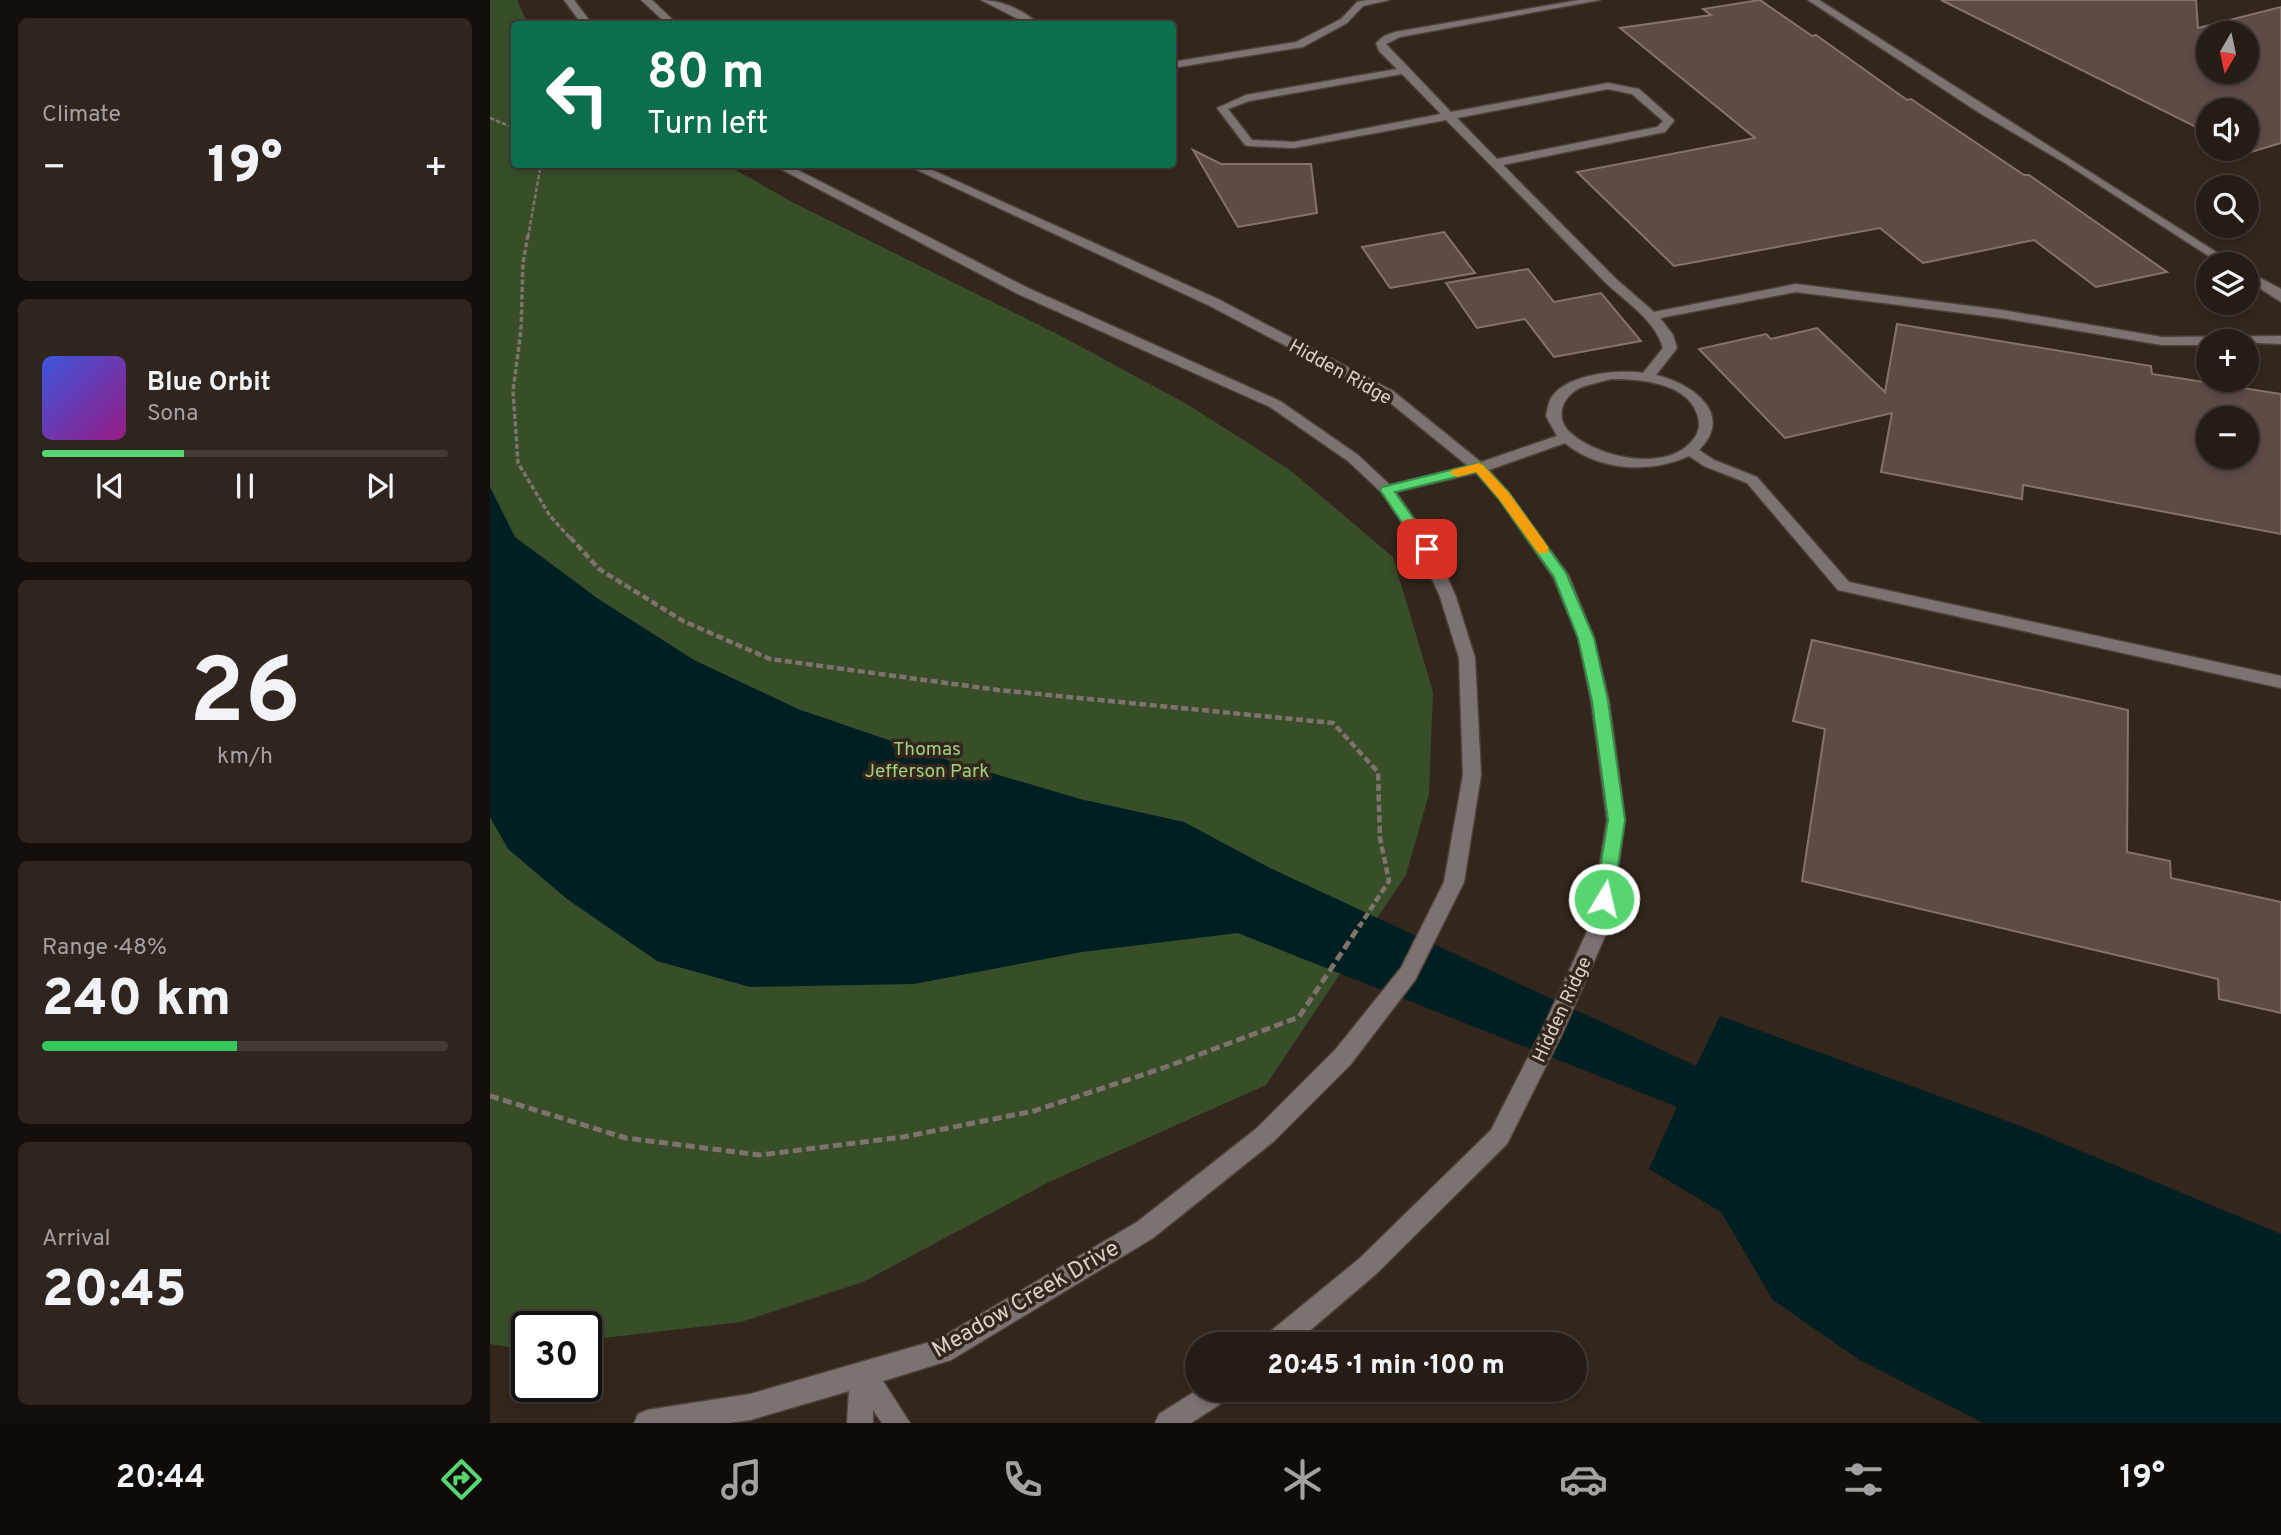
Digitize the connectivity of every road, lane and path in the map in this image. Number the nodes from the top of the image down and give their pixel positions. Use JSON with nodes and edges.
{"nodes":[{"id":1,"x":569,"y":0,"type":"edge"},
{"id":2,"x":646,"y":0,"type":"edge"},
{"id":3,"x":986,"y":0,"type":"edge"},
{"id":4,"x":1384,"y":0,"type":"edge"},
{"id":5,"x":1595,"y":0,"type":"edge"},
{"id":6,"x":1813,"y":0,"type":"edge"},
{"id":7,"x":585,"y":21,"type":"edge"},
{"id":8,"x":669,"y":21,"type":"edge"},
{"id":9,"x":1030,"y":21,"type":"edge"},
{"id":10,"x":1176,"y":64,"type":"edge"},
{"id":11,"x":1404,"y":71,"type":"junction"},
{"id":12,"x":1449,"y":117,"type":"junction"},
{"id":13,"x":490,"y":118,"type":"edge"},
{"id":14,"x":511,"y":127,"type":"edge"},
{"id":15,"x":1493,"y":163,"type":"junction"},
{"id":16,"x":540,"y":168,"type":"edge"},
{"id":17,"x":784,"y":168,"type":"edge"},
{"id":18,"x":918,"y":168,"type":"edge"},
{"id":19,"x":2210,"y":252,"type":"edge"},
{"id":20,"x":2259,"y":282,"type":"edge"},
{"id":21,"x":2281,"y":298,"type":"edge"},
{"id":22,"x":1651,"y":316,"type":"junction"},
{"id":23,"x":2281,"y":340,"type":"edge"},
{"id":24,"x":1647,"y":377,"type":"junction"},
{"id":25,"x":1565,"y":438,"type":"junction"},
{"id":26,"x":1690,"y":450,"type":"junction"},
{"id":27,"x":1479,"y":467,"type":"junction"},
{"id":28,"x":1387,"y":490,"type":"junction"},
{"id":29,"x":2281,"y":682,"type":"edge"},
{"id":30,"x":490,"y":1096,"type":"edge"},
{"id":31,"x":1289,"y":1332,"type":"edge"},
{"id":32,"x":863,"y":1373,"type":"junction"},
{"id":33,"x":1200,"y":1402,"type":"edge"},
{"id":34,"x":647,"y":1423,"type":"edge"},
{"id":35,"x":860,"y":1423,"type":"edge"},
{"id":36,"x":897,"y":1423,"type":"edge"},
{"id":37,"x":1168,"y":1423,"type":"edge"}],
"edges":[{"from":1,"to":7,"type":"street"},
{"from":2,"to":8,"type":"street"},
{"from":3,"to":9,"type":"street"},
{"from":4,"to":10,"type":"street"},
{"from":5,"to":11,"type":"street"},
{"from":6,"to":19,"type":"street"},
{"from":11,"to":12,"type":"street"},
{"from":11,"to":12,"type":"street"},
{"from":12,"to":15,"type":"street"},
{"from":12,"to":15,"type":"street"},
{"from":13,"to":14,"type":"path"},
{"from":15,"to":22,"type":"street"},
{"from":16,"to":30,"type":"path"},
{"from":17,"to":28,"type":"street"},
{"from":18,"to":27,"type":"street","name":"Hidden Ridge"},
{"from":20,"to":21,"type":"street"},
{"from":22,"to":23,"type":"street"},
{"from":22,"to":24,"type":"street"},
{"from":24,"to":25,"type":"street"},
{"from":24,"to":26,"type":"street"},
{"from":25,"to":26,"type":"street"},
{"from":25,"to":27,"type":"street"},
{"from":26,"to":29,"type":"street"},
{"from":27,"to":28,"type":"street"},
{"from":27,"to":31,"type":"street","name":"Hidden Ridge"},
{"from":28,"to":32,"type":"street","name":"Meadow Creek Drive"},
{"from":32,"to":34,"type":"street","name":"Meadow Creek Drive"},
{"from":32,"to":35,"type":"street"},
{"from":32,"to":36,"type":"street"},
{"from":33,"to":37,"type":"street"}]}
